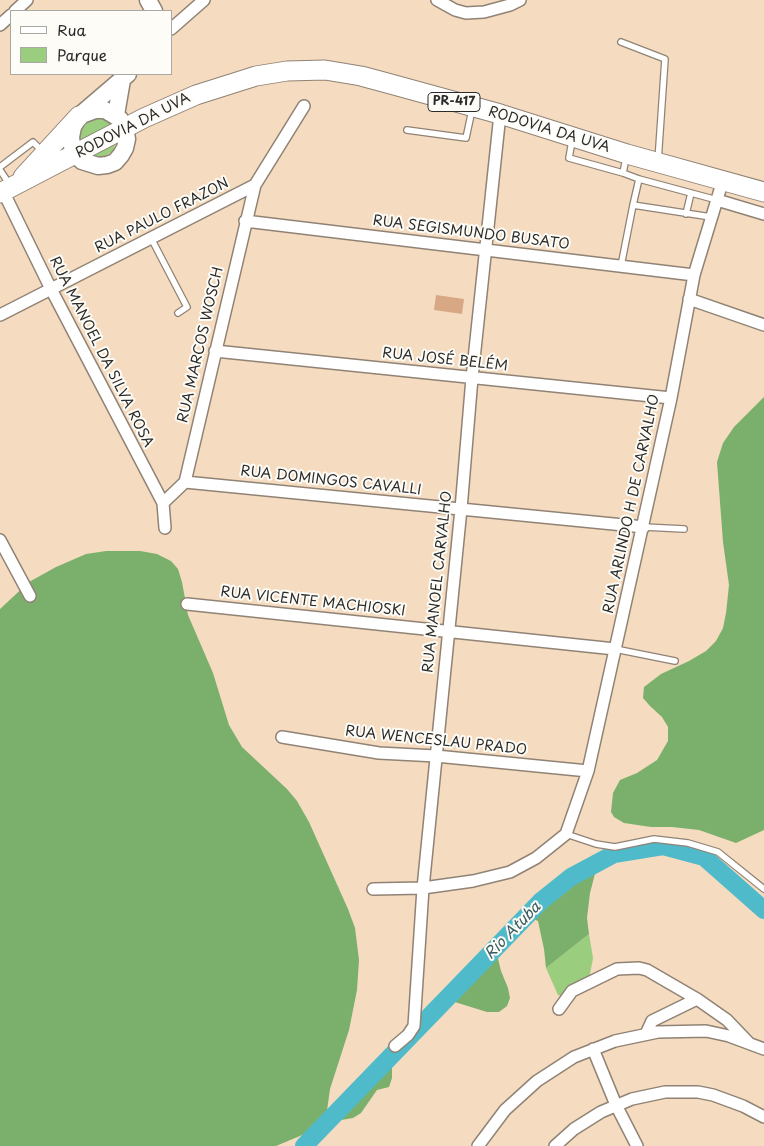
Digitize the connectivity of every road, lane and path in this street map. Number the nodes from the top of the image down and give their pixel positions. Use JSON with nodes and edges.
{"nodes":[{"id":1,"x":27,"y":0,"type":"edge"},
{"id":2,"x":204,"y":0,"type":"edge"},
{"id":3,"x":437,"y":0,"type":"edge"},
{"id":4,"x":520,"y":0,"type":"edge"},
{"id":5,"x":16,"y":10,"type":"edge"},
{"id":6,"x":10,"y":16,"type":"edge"},
{"id":7,"x":0,"y":25,"type":"edge"},
{"id":8,"x":172,"y":27,"type":"edge"},
{"id":9,"x":621,"y":42,"type":"dead end"},
{"id":10,"x":125,"y":77,"type":"edge"},
{"id":11,"x":304,"y":106,"type":"dead end"},
{"id":12,"x":473,"y":107,"type":"junction"},
{"id":13,"x":500,"y":114,"type":"junction"},
{"id":14,"x":79,"y":116,"type":"junction"},
{"id":15,"x":121,"y":121,"type":"junction"},
{"id":16,"x":407,"y":130,"type":"dead end"},
{"id":17,"x":44,"y":154,"type":"junction"},
{"id":18,"x":76,"y":155,"type":"junction"},
{"id":19,"x":658,"y":163,"type":"junction"},
{"id":20,"x":625,"y":164,"type":"junction"},
{"id":21,"x":0,"y":169,"type":"edge"},
{"id":22,"x":639,"y":179,"type":"junction"},
{"id":23,"x":722,"y":180,"type":"junction"},
{"id":24,"x":255,"y":184,"type":"junction"},
{"id":25,"x":7,"y":189,"type":"edge"},
{"id":26,"x":764,"y":192,"type":"edge"},
{"id":27,"x":690,"y":193,"type":"junction"},
{"id":28,"x":717,"y":200,"type":"junction"},
{"id":29,"x":633,"y":205,"type":"junction"},
{"id":30,"x":686,"y":214,"type":"junction"},
{"id":31,"x":764,"y":214,"type":"edge"},
{"id":32,"x":711,"y":217,"type":"junction"},
{"id":33,"x":246,"y":221,"type":"junction"},
{"id":34,"x":150,"y":238,"type":"junction"},
{"id":35,"x":485,"y":250,"type":"junction"},
{"id":36,"x":621,"y":266,"type":"junction"},
{"id":37,"x":694,"y":275,"type":"junction"},
{"id":38,"x":51,"y":289,"type":"junction"},
{"id":39,"x":689,"y":299,"type":"junction"},
{"id":40,"x":178,"y":312,"type":"dead end"},
{"id":41,"x":0,"y":315,"type":"edge"},
{"id":42,"x":764,"y":324,"type":"edge"},
{"id":43,"x":215,"y":351,"type":"junction"},
{"id":44,"x":472,"y":378,"type":"junction"},
{"id":45,"x":671,"y":398,"type":"junction"},
{"id":46,"x":185,"y":482,"type":"junction"},
{"id":47,"x":163,"y":503,"type":"junction"},
{"id":48,"x":461,"y":509,"type":"junction"},
{"id":49,"x":644,"y":527,"type":"junction"},
{"id":50,"x":166,"y":528,"type":"dead end"},
{"id":51,"x":684,"y":529,"type":"dead end"},
{"id":52,"x":0,"y":540,"type":"edge"},
{"id":53,"x":30,"y":596,"type":"dead end"},
{"id":54,"x":187,"y":604,"type":"dead end"},
{"id":55,"x":448,"y":631,"type":"junction"},
{"id":56,"x":615,"y":649,"type":"junction"},
{"id":57,"x":675,"y":661,"type":"dead end"},
{"id":58,"x":282,"y":737,"type":"dead end"},
{"id":59,"x":436,"y":756,"type":"junction"},
{"id":60,"x":588,"y":771,"type":"junction"},
{"id":61,"x":566,"y":834,"type":"junction"},
{"id":62,"x":423,"y":888,"type":"junction"},
{"id":63,"x":373,"y":889,"type":"dead end"},
{"id":64,"x":764,"y":889,"type":"edge"},
{"id":65,"x":697,"y":999,"type":"junction"},
{"id":66,"x":559,"y":1008,"type":"dead end"},
{"id":67,"x":646,"y":1034,"type":"junction"},
{"id":68,"x":749,"y":1042,"type":"junction"},
{"id":69,"x":395,"y":1046,"type":"dead end"},
{"id":70,"x":593,"y":1049,"type":"junction"},
{"id":71,"x":764,"y":1049,"type":"edge"},
{"id":72,"x":616,"y":1105,"type":"junction"},
{"id":73,"x":764,"y":1117,"type":"edge"},
{"id":74,"x":478,"y":1146,"type":"edge"},
{"id":75,"x":555,"y":1146,"type":"edge"},
{"id":76,"x":637,"y":1146,"type":"edge"}],
"edges":[{"from":1,"to":5,"type":"street"},
{"from":2,"to":8,"type":"street"},
{"from":3,"to":4,"type":"street"},
{"from":6,"to":7,"type":"street"},
{"from":9,"to":19,"type":"lane"},
{"from":10,"to":14,"type":"main road"},
{"from":10,"to":15,"type":"main road"},
{"from":11,"to":24,"type":"street"},
{"from":12,"to":13,"type":"highway","name":"RODOVIA DA UVA","number":"PR-417"},
{"from":12,"to":15,"type":"highway","name":"RODOVIA DA UVA","number":"PR-417"},
{"from":12,"to":16,"type":"lane"},
{"from":13,"to":20,"type":"highway","name":"RODOVIA DA UVA","number":"PR-417"},
{"from":13,"to":35,"type":"street","name":"RUA MANOEL CARVALHO"},
{"from":14,"to":15,"type":"main road"},
{"from":14,"to":17,"type":"highway"},
{"from":14,"to":18,"type":"main road"},
{"from":15,"to":18,"type":"highway","name":"RODOVIA DA UVA"},
{"from":17,"to":21,"type":"lane"},
{"from":17,"to":25,"type":"highway"},
{"from":18,"to":25,"type":"highway","name":"RODOVIA DA UVA"},
{"from":19,"to":20,"type":"highway","name":"RODOVIA DA UVA","number":"PR-417"},
{"from":19,"to":23,"type":"highway","name":"RODOVIA DA UVA","number":"PR-417"},
{"from":20,"to":22,"type":"lane"},
{"from":21,"to":25,"type":"lane"},
{"from":22,"to":27,"type":"lane"},
{"from":22,"to":29,"type":"lane"},
{"from":23,"to":26,"type":"highway","name":"RODOVIA DA UVA","number":"PR-417"},
{"from":23,"to":28,"type":"street","name":"RUA ARLINDO H DE CARVALHO"},
{"from":24,"to":33,"type":"street","name":"RUA MARCOS WOSCH"},
{"from":24,"to":34,"type":"street","name":"RUA PAULO FRAZON"},
{"from":25,"to":38,"type":"street","name":"RUA MANOEL DA SILVA ROSA"},
{"from":27,"to":28,"type":"lane"},
{"from":27,"to":30,"type":"lane"},
{"from":28,"to":31,"type":"street"},
{"from":28,"to":32,"type":"street","name":"RUA ARLINDO H DE CARVALHO"},
{"from":29,"to":30,"type":"lane"},
{"from":29,"to":36,"type":"lane"},
{"from":30,"to":32,"type":"lane"},
{"from":32,"to":37,"type":"street","name":"RUA ARLINDO H DE CARVALHO"},
{"from":33,"to":35,"type":"street","name":"RUA SEGISMUNDO BUSATO"},
{"from":33,"to":43,"type":"street","name":"RUA MARCOS WOSCH"},
{"from":34,"to":38,"type":"street","name":"RUA PAULO FRAZON"},
{"from":34,"to":40,"type":"lane"},
{"from":35,"to":36,"type":"street","name":"RUA SEGISMUNDO BUSATO"},
{"from":35,"to":44,"type":"street","name":"RUA MANOEL CARVALHO"},
{"from":36,"to":37,"type":"street","name":"RUA SEGISMUNDO BUSATO"},
{"from":37,"to":39,"type":"street","name":"RUA ARLINDO H DE CARVALHO"},
{"from":38,"to":41,"type":"street","name":"RUA PAULO FRAZON"},
{"from":38,"to":47,"type":"street","name":"RUA MANOEL DA SILVA ROSA"},
{"from":39,"to":42,"type":"street"},
{"from":39,"to":45,"type":"street","name":"RUA ARLINDO H DE CARVALHO"},
{"from":43,"to":44,"type":"street","name":"RUA JOSÉ BELÉM"},
{"from":43,"to":46,"type":"street","name":"RUA MARCOS WOSCH"},
{"from":44,"to":45,"type":"street","name":"RUA JOSÉ BELÉM"},
{"from":44,"to":48,"type":"street","name":"RUA MANOEL CARVALHO"},
{"from":45,"to":49,"type":"street","name":"RUA ARLINDO H DE CARVALHO"},
{"from":46,"to":47,"type":"street"},
{"from":46,"to":48,"type":"street","name":"RUA DOMINGOS CAVALLI"},
{"from":47,"to":50,"type":"street","name":"RUA MANOEL DA SILVA ROSA"},
{"from":48,"to":49,"type":"street","name":"RUA DOMINGOS CAVALLI"},
{"from":48,"to":55,"type":"street","name":"RUA MANOEL CARVALHO"},
{"from":49,"to":51,"type":"lane","name":"RUA DOMINGOS CAVALLI"},
{"from":49,"to":56,"type":"street","name":"RUA ARLINDO H DE CARVALHO"},
{"from":52,"to":53,"type":"street"},
{"from":54,"to":55,"type":"street","name":"RUA VICENTE MACHIOSKI"},
{"from":55,"to":56,"type":"street","name":"RUA VICENTE MACHIOSKI"},
{"from":55,"to":59,"type":"street","name":"RUA MANOEL CARVALHO"},
{"from":56,"to":57,"type":"lane"},
{"from":56,"to":60,"type":"street","name":"RUA ARLINDO H DE CARVALHO"},
{"from":58,"to":59,"type":"street","name":"RUA WENCESLAU PRADO"},
{"from":59,"to":60,"type":"street","name":"RUA WENCESLAU PRADO"},
{"from":59,"to":62,"type":"street","name":"RUA MANOEL CARVALHO"},
{"from":60,"to":61,"type":"street","name":"RUA ARLINDO H DE CARVALHO"},
{"from":61,"to":62,"type":"street"},
{"from":61,"to":64,"type":"lane"},
{"from":62,"to":63,"type":"street"},
{"from":62,"to":69,"type":"street","name":"RUA MANOEL CARVALHO"},
{"from":65,"to":66,"type":"street"},
{"from":65,"to":67,"type":"street"},
{"from":65,"to":68,"type":"street"},
{"from":67,"to":68,"type":"street"},
{"from":67,"to":70,"type":"street"},
{"from":68,"to":71,"type":"street"},
{"from":70,"to":72,"type":"street"},
{"from":70,"to":74,"type":"street"},
{"from":72,"to":73,"type":"street"},
{"from":72,"to":75,"type":"street"},
{"from":72,"to":76,"type":"street"}]}
